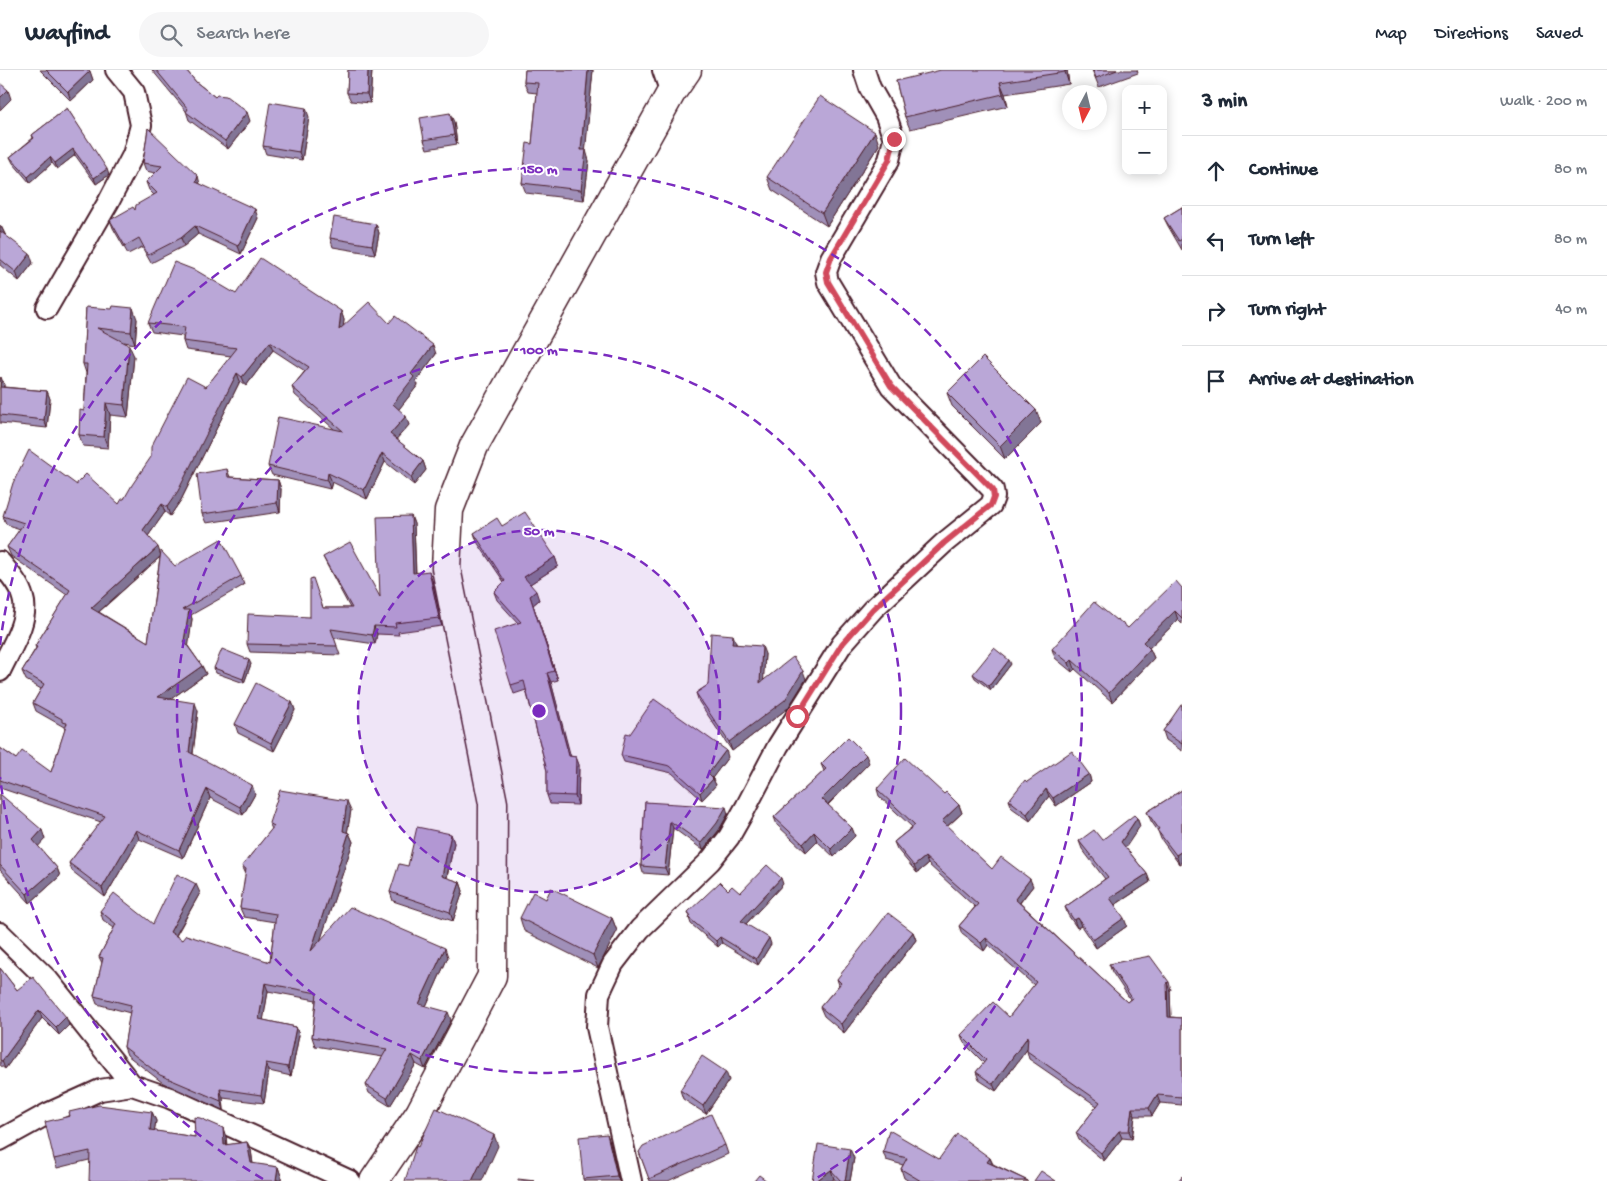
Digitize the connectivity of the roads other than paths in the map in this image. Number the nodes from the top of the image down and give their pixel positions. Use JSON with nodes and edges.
{"nodes":[{"id":1,"x":116,"y":70,"type":"edge"},
{"id":2,"x":687,"y":70,"type":"edge"},
{"id":3,"x":864,"y":70,"type":"edge"},
{"id":4,"x":667,"y":82,"type":"edge"},
{"id":5,"x":47,"y":308,"type":"dead end"},
{"id":6,"x":0,"y":562,"type":"edge"},
{"id":7,"x":0,"y":671,"type":"edge"},
{"id":8,"x":0,"y":932,"type":"edge"},
{"id":9,"x":132,"y":1085,"type":"junction"},
{"id":10,"x":0,"y":1140,"type":"edge"},
{"id":11,"x":350,"y":1181,"type":"edge"},
{"id":12,"x":374,"y":1181,"type":"edge"},
{"id":13,"x":631,"y":1181,"type":"edge"}],
"edges":[{"from":1,"to":5,"type":"street"},
{"from":2,"to":4,"type":"main road"},
{"from":3,"to":13,"type":"street"},
{"from":4,"to":12,"type":"main road"},
{"from":6,"to":7,"type":"street"},
{"from":8,"to":9,"type":"street"},
{"from":9,"to":10,"type":"street"},
{"from":9,"to":11,"type":"street"}]}
